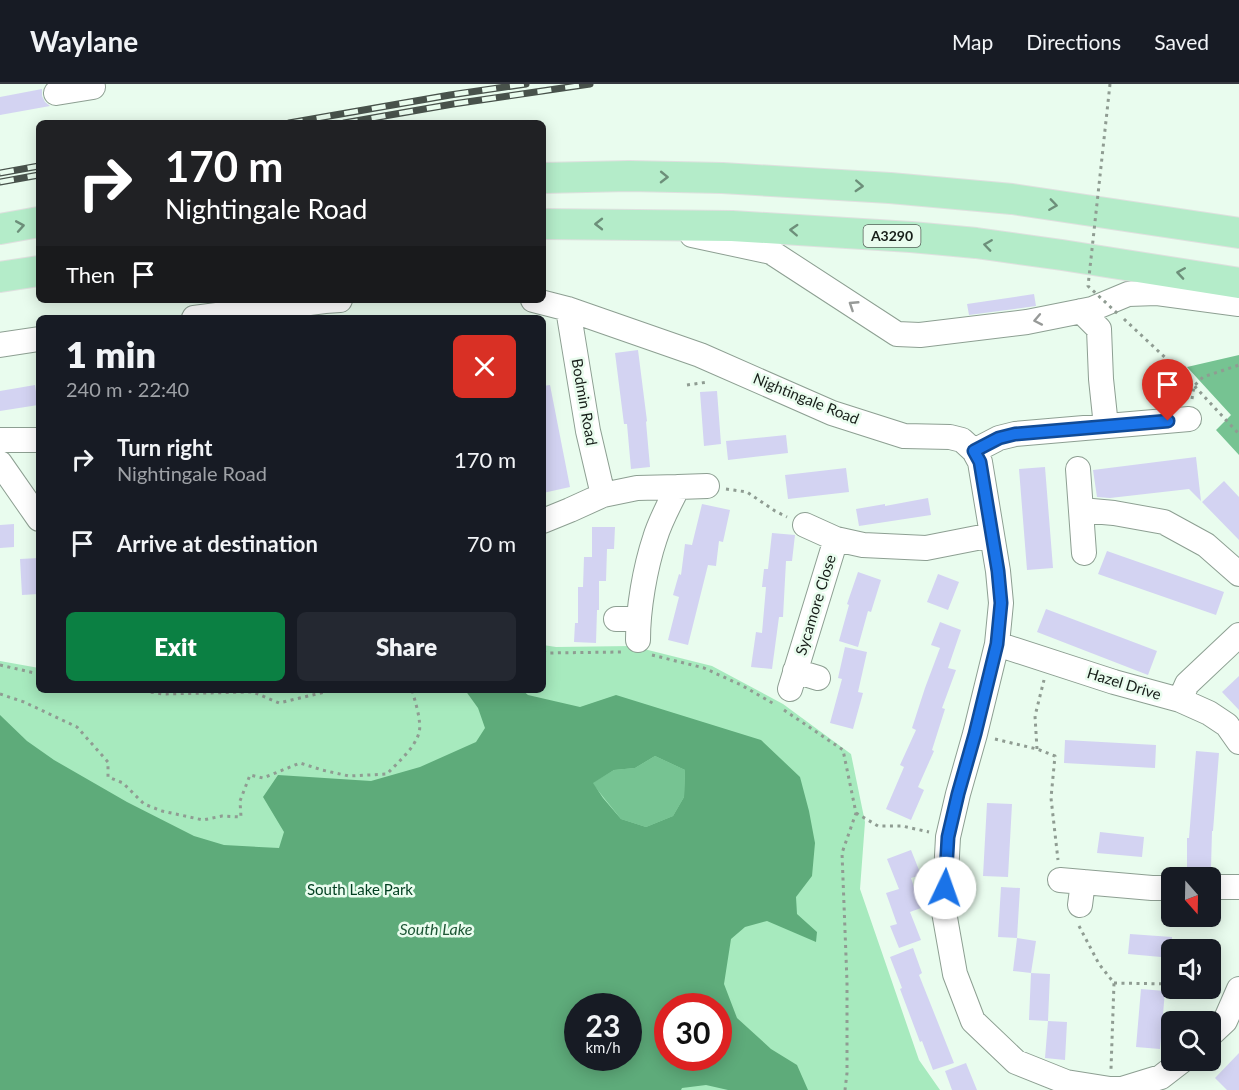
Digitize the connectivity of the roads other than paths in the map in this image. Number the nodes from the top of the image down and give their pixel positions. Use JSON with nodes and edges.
{"nodes":[{"id":1,"x":99,"y":85,"type":"edge"},
{"id":2,"x":56,"y":93,"type":"dead end"},
{"id":3,"x":546,"y":178,"type":"edge"},
{"id":4,"x":36,"y":223,"type":"edge"},
{"id":5,"x":546,"y":224,"type":"edge"},
{"id":6,"x":642,"y":224,"type":"junction"},
{"id":7,"x":0,"y":229,"type":"edge"},
{"id":8,"x":1239,"y":233,"type":"edge"},
{"id":9,"x":36,"y":271,"type":"edge"},
{"id":10,"x":0,"y":277,"type":"edge"},
{"id":11,"x":1239,"y":283,"type":"edge"},
{"id":12,"x":310,"y":303,"type":"edge"},
{"id":13,"x":545,"y":303,"type":"edge"},
{"id":14,"x":1239,"y":304,"type":"edge"},
{"id":15,"x":568,"y":309,"type":"junction"},
{"id":16,"x":1081,"y":311,"type":"junction"},
{"id":17,"x":217,"y":315,"type":"edge"},
{"id":18,"x":36,"y":339,"type":"edge"},
{"id":19,"x":0,"y":345,"type":"edge"},
{"id":20,"x":1189,"y":419,"type":"dead end"},
{"id":21,"x":1106,"y":426,"type":"junction"},
{"id":22,"x":0,"y":440,"type":"edge"},
{"id":23,"x":36,"y":440,"type":"edge"},
{"id":24,"x":974,"y":451,"type":"junction"},
{"id":25,"x":0,"y":463,"type":"edge"},
{"id":26,"x":1078,"y":469,"type":"dead end"},
{"id":27,"x":707,"y":486,"type":"road end"},
{"id":28,"x":678,"y":487,"type":"junction"},
{"id":29,"x":603,"y":495,"type":"junction"},
{"id":30,"x":1081,"y":510,"type":"junction"},
{"id":31,"x":36,"y":515,"type":"edge"},
{"id":32,"x":546,"y":519,"type":"edge"},
{"id":33,"x":805,"y":525,"type":"road end"},
{"id":34,"x":992,"y":535,"type":"junction"},
{"id":35,"x":836,"y":539,"type":"junction"},
{"id":36,"x":1084,"y":553,"type":"dead end"},
{"id":37,"x":1239,"y":574,"type":"edge"},
{"id":38,"x":1239,"y":635,"type":"edge"},
{"id":39,"x":633,"y":637,"type":"road end"},
{"id":40,"x":997,"y":644,"type":"junction"},
{"id":41,"x":818,"y":678,"type":"dead end"},
{"id":42,"x":1180,"y":700,"type":"junction"},
{"id":43,"x":1239,"y":742,"type":"edge"},
{"id":44,"x":1221,"y":887,"type":"edge"},
{"id":45,"x":1239,"y":887,"type":"edge"},
{"id":46,"x":1161,"y":888,"type":"edge"},
{"id":47,"x":1074,"y":889,"type":"dead end"},
{"id":48,"x":1239,"y":989,"type":"edge"},
{"id":49,"x":1221,"y":1025,"type":"edge"},
{"id":50,"x":1169,"y":1071,"type":"edge"},
{"id":51,"x":1122,"y":1090,"type":"edge"}],
"edges":[{"from":1,"to":2,"type":"street"},
{"from":3,"to":8,"type":"main road","one_way":true},
{"from":7,"to":4,"type":"main road","one_way":true},
{"from":6,"to":5,"type":"main road","number":"A3290","one_way":true},
{"from":11,"to":6,"type":"main road","number":"A3290","one_way":true},
{"from":16,"to":6,"type":"street","one_way":true},
{"from":9,"to":10,"type":"main road"},
{"from":12,"to":17,"type":"street"},
{"from":13,"to":15,"type":"street","name":"Nightingale Road"},
{"from":14,"to":16,"type":"street"},
{"from":15,"to":24,"type":"street","name":"Nightingale Road"},
{"from":15,"to":29,"type":"street","name":"Bodmin Road"},
{"from":16,"to":21,"type":"street"},
{"from":18,"to":19,"type":"street"},
{"from":20,"to":21,"type":"street"},
{"from":21,"to":24,"type":"street"},
{"from":22,"to":23,"type":"street"},
{"from":24,"to":34,"type":"street"},
{"from":25,"to":31,"type":"street"},
{"from":26,"to":30,"type":"street"},
{"from":27,"to":28,"type":"street"},
{"from":28,"to":29,"type":"street"},
{"from":28,"to":39,"type":"street"},
{"from":29,"to":32,"type":"street"},
{"from":30,"to":36,"type":"street"},
{"from":30,"to":37,"type":"street"},
{"from":33,"to":35,"type":"street","name":"Sycamore Close"},
{"from":34,"to":35,"type":"street","name":"Sycamore Close"},
{"from":34,"to":40,"type":"street"},
{"from":35,"to":41,"type":"street","name":"Sycamore Close"},
{"from":38,"to":42,"type":"street"},
{"from":40,"to":42,"type":"street","name":"Hazel Drive"},
{"from":40,"to":51,"type":"street"},
{"from":42,"to":43,"type":"street","name":"Hazel Drive"},
{"from":44,"to":45,"type":"street"},
{"from":46,"to":47,"type":"street"},
{"from":48,"to":49,"type":"street"},
{"from":50,"to":51,"type":"street"}]}
